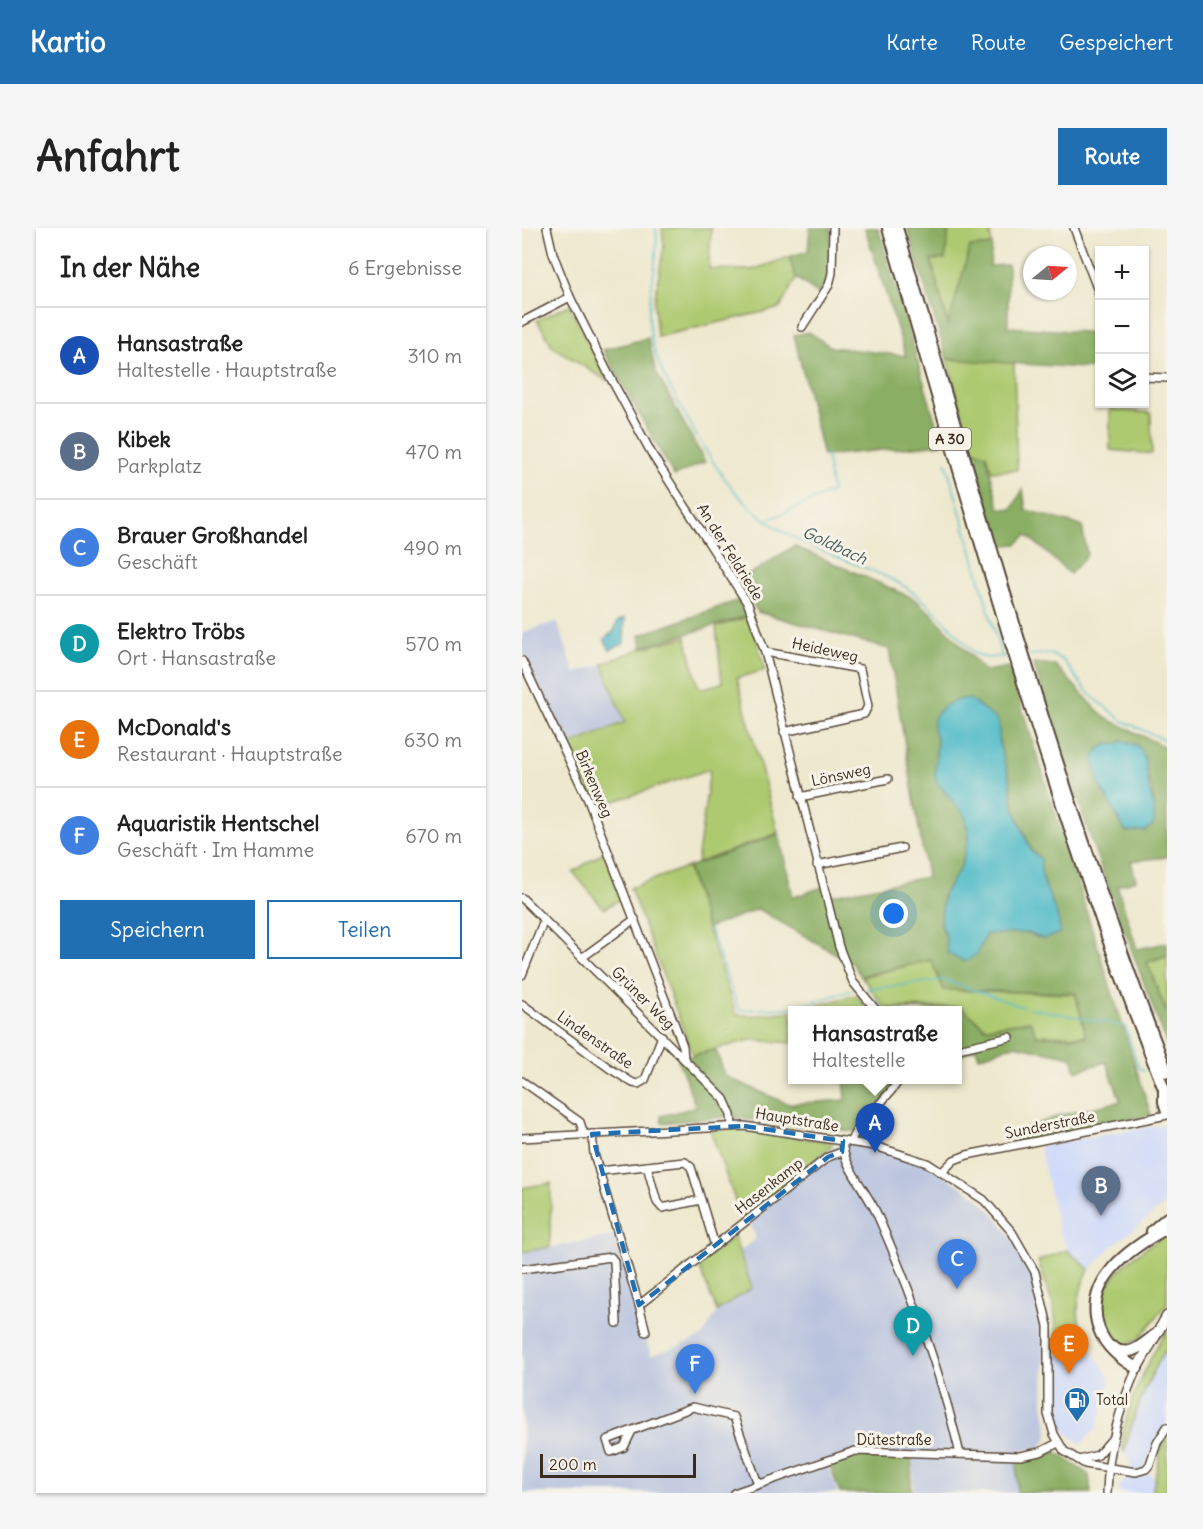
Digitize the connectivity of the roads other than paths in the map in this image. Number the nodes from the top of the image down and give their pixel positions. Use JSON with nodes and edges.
{"nodes":[{"id":1,"x":547,"y":228,"type":"edge"},
{"id":2,"x":833,"y":228,"type":"edge"},
{"id":3,"x":888,"y":228,"type":"edge"},
{"id":4,"x":897,"y":228,"type":"edge"},
{"id":5,"x":1074,"y":228,"type":"edge"},
{"id":6,"x":1095,"y":283,"type":"edge"},
{"id":7,"x":570,"y":297,"type":"junction"},
{"id":8,"x":522,"y":322,"type":"edge"},
{"id":9,"x":802,"y":327,"type":"dead end"},
{"id":10,"x":1149,"y":377,"type":"edge"},
{"id":11,"x":1167,"y":378,"type":"edge"},
{"id":12,"x":1017,"y":650,"type":"junction"},
{"id":13,"x":765,"y":652,"type":"junction"},
{"id":14,"x":522,"y":661,"type":"edge"},
{"id":15,"x":1021,"y":663,"type":"junction"},
{"id":16,"x":784,"y":732,"type":"junction"},
{"id":17,"x":888,"y":779,"type":"dead end"},
{"id":18,"x":800,"y":797,"type":"junction"},
{"id":19,"x":902,"y":848,"type":"dead end"},
{"id":20,"x":817,"y":865,"type":"junction"},
{"id":21,"x":522,"y":898,"type":"edge"},
{"id":22,"x":544,"y":920,"type":"junction"},
{"id":23,"x":635,"y":920,"type":"junction"},
{"id":24,"x":583,"y":957,"type":"junction"},
{"id":25,"x":522,"y":975,"type":"edge"},
{"id":26,"x":522,"y":1004,"type":"edge"},
{"id":27,"x":872,"y":1006,"type":"edge"},
{"id":28,"x":662,"y":1036,"type":"junction"},
{"id":29,"x":1010,"y":1037,"type":"dead end"},
{"id":30,"x":962,"y":1048,"type":"edge"},
{"id":31,"x":684,"y":1059,"type":"junction"},
{"id":32,"x":1167,"y":1072,"type":"edge"},
{"id":33,"x":522,"y":1081,"type":"edge"},
{"id":34,"x":897,"y":1084,"type":"edge"},
{"id":35,"x":1166,"y":1094,"type":"edge"},
{"id":36,"x":1167,"y":1113,"type":"edge"},
{"id":37,"x":732,"y":1126,"type":"junction"},
{"id":38,"x":588,"y":1134,"type":"junction"},
{"id":39,"x":522,"y":1138,"type":"edge"},
{"id":40,"x":847,"y":1142,"type":"junction"},
{"id":41,"x":842,"y":1152,"type":"junction"},
{"id":42,"x":647,"y":1166,"type":"junction"},
{"id":43,"x":599,"y":1170,"type":"junction"},
{"id":44,"x":943,"y":1172,"type":"junction"},
{"id":45,"x":701,"y":1200,"type":"junction"},
{"id":46,"x":1167,"y":1218,"type":"edge"},
{"id":47,"x":1167,"y":1228,"type":"edge"},
{"id":48,"x":1140,"y":1244,"type":"junction"},
{"id":49,"x":715,"y":1246,"type":"junction"},
{"id":50,"x":522,"y":1269,"type":"edge"},
{"id":51,"x":639,"y":1305,"type":"junction"},
{"id":52,"x":1167,"y":1316,"type":"edge"},
{"id":53,"x":617,"y":1323,"type":"dead end"},
{"id":54,"x":646,"y":1332,"type":"dead end"},
{"id":55,"x":1155,"y":1335,"type":"junction"},
{"id":56,"x":1101,"y":1337,"type":"junction"},
{"id":57,"x":1137,"y":1368,"type":"junction"},
{"id":58,"x":1167,"y":1427,"type":"edge"},
{"id":59,"x":632,"y":1431,"type":"dead end"},
{"id":60,"x":1112,"y":1438,"type":"junction"},
{"id":61,"x":1058,"y":1443,"type":"junction"},
{"id":62,"x":960,"y":1455,"type":"junction"},
{"id":63,"x":1071,"y":1457,"type":"junction"},
{"id":64,"x":1108,"y":1468,"type":"junction"},
{"id":65,"x":758,"y":1484,"type":"junction"},
{"id":66,"x":734,"y":1493,"type":"edge"},
{"id":67,"x":1107,"y":1493,"type":"edge"}],
"edges":[{"from":1,"to":7,"type":"street","name":"An der Feldriede"},
{"from":2,"to":9,"type":"street"},
{"from":3,"to":12,"type":"highway","number":"A 30"},
{"from":4,"to":12,"type":"highway","number":"A 30"},
{"from":5,"to":6,"type":"street"},
{"from":7,"to":8,"type":"street"},
{"from":7,"to":13,"type":"street","name":"An der Feldriede"},
{"from":10,"to":11,"type":"street"},
{"from":12,"to":15,"type":"highway","number":"A 30"},
{"from":13,"to":16,"type":"street","name":"An der Feldriede"},
{"from":13,"to":16,"type":"street","name":"Heideweg"},
{"from":14,"to":23,"type":"street","name":"Birkenweg"},
{"from":15,"to":32,"type":"highway","number":"A 30"},
{"from":15,"to":35,"type":"highway","number":"A 30"},
{"from":16,"to":18,"type":"street","name":"An der Feldriede"},
{"from":17,"to":18,"type":"street","name":"Lönsweg"},
{"from":18,"to":20,"type":"street","name":"An der Feldriede"},
{"from":19,"to":20,"type":"street"},
{"from":20,"to":27,"type":"street","name":"An der Feldriede"},
{"from":21,"to":22,"type":"street","name":"Grüner Weg"},
{"from":22,"to":24,"type":"street","name":"Grüner Weg"},
{"from":22,"to":25,"type":"street"},
{"from":23,"to":24,"type":"street"},
{"from":23,"to":31,"type":"street","name":"Birkenweg"},
{"from":24,"to":28,"type":"street","name":"Grüner Weg"},
{"from":26,"to":28,"type":"street","name":"Lindenstraße"},
{"from":28,"to":31,"type":"street","name":"Grüner Weg"},
{"from":29,"to":30,"type":"street"},
{"from":31,"to":37,"type":"street","name":"Grüner Weg"},
{"from":33,"to":38,"type":"street"},
{"from":34,"to":40,"type":"street"},
{"from":35,"to":36,"type":"highway"},
{"from":36,"to":44,"type":"street","name":"Sunderstraße"},
{"from":37,"to":38,"type":"street","name":"Hauptstraße"},
{"from":37,"to":40,"type":"street","name":"Hauptstraße"},
{"from":38,"to":39,"type":"street","name":"Hauptstraße"},
{"from":38,"to":43,"type":"street"},
{"from":40,"to":41,"type":"street"},
{"from":40,"to":44,"type":"street","name":"Hauptstraße"},
{"from":41,"to":49,"type":"street","name":"Hasenkamp"},
{"from":41,"to":62,"type":"street"},
{"from":42,"to":43,"type":"street"},
{"from":42,"to":45,"type":"street"},
{"from":42,"to":45,"type":"street"},
{"from":43,"to":51,"type":"street"},
{"from":44,"to":61,"type":"street","name":"Hauptstraße"},
{"from":45,"to":49,"type":"street"},
{"from":46,"to":48,"type":"highway"},
{"from":47,"to":48,"type":"highway"},
{"from":48,"to":56,"type":"highway"},
{"from":49,"to":51,"type":"street","name":"Hasenkamp"},
{"from":50,"to":53,"type":"street"},
{"from":51,"to":54,"type":"street"},
{"from":52,"to":55,"type":"main road"},
{"from":55,"to":56,"type":"highway"},
{"from":55,"to":57,"type":"main road"},
{"from":56,"to":57,"type":"highway"},
{"from":57,"to":60,"type":"street"},
{"from":58,"to":64,"type":"street","name":"Hauptstraße"},
{"from":59,"to":65,"type":"street"},
{"from":60,"to":63,"type":"street"},
{"from":60,"to":64,"type":"street"},
{"from":61,"to":62,"type":"street","name":"Dütestraße"},
{"from":61,"to":63,"type":"street","name":"Hauptstraße"},
{"from":62,"to":65,"type":"street","name":"Dütestraße"},
{"from":63,"to":64,"type":"street","name":"Hauptstraße"},
{"from":64,"to":67,"type":"street"},
{"from":65,"to":66,"type":"street","name":"Dütestraße"}]}
